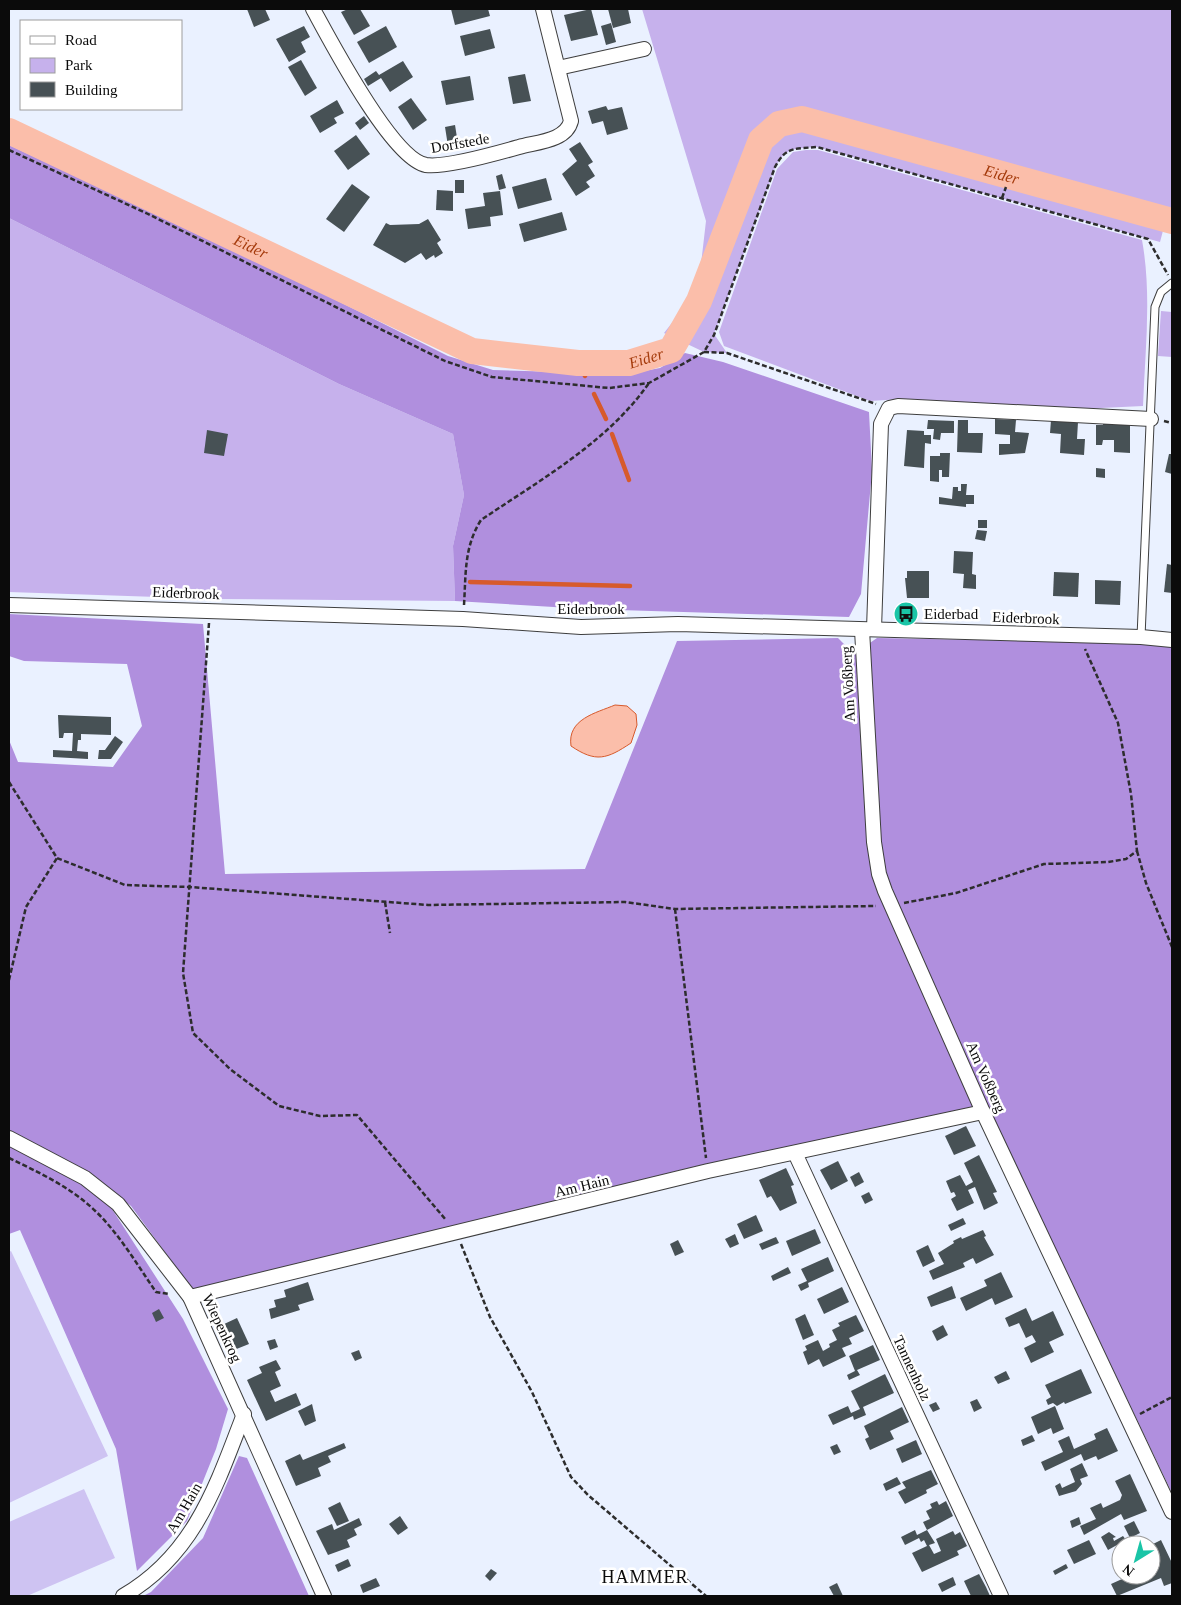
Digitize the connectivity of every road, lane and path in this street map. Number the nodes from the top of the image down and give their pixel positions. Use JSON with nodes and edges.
{"nodes":[{"id":1,"x":313,"y":9,"type":"edge"},
{"id":2,"x":543,"y":9,"type":"edge"},
{"id":3,"x":644,"y":49,"type":"dead end"},
{"id":4,"x":558,"y":68,"type":"junction"},
{"id":5,"x":9,"y":150,"type":"edge"},
{"id":6,"x":1006,"y":187,"type":"dead end"},
{"id":7,"x":1002,"y":198,"type":"junction"},
{"id":8,"x":1172,"y":283,"type":"edge"},
{"id":9,"x":704,"y":352,"type":"junction"},
{"id":10,"x":649,"y":383,"type":"junction"},
{"id":11,"x":887,"y":410,"type":"junction"},
{"id":12,"x":1151,"y":419,"type":"junction"},
{"id":13,"x":9,"y":605,"type":"edge"},
{"id":14,"x":463,"y":619,"type":"junction"},
{"id":15,"x":868,"y":630,"type":"junction"},
{"id":16,"x":1076,"y":636,"type":"junction"},
{"id":17,"x":1141,"y":637,"type":"junction"},
{"id":18,"x":208,"y":640,"type":"dead end"},
{"id":19,"x":1172,"y":640,"type":"edge"},
{"id":20,"x":9,"y":782,"type":"edge"},
{"id":21,"x":1137,"y":851,"type":"junction"},
{"id":22,"x":57,"y":858,"type":"junction"},
{"id":23,"x":190,"y":887,"type":"junction"},
{"id":24,"x":385,"y":902,"type":"junction"},
{"id":25,"x":890,"y":905,"type":"junction"},
{"id":26,"x":675,"y":909,"type":"junction"},
{"id":27,"x":390,"y":933,"type":"dead end"},
{"id":28,"x":1172,"y":947,"type":"edge"},
{"id":29,"x":9,"y":980,"type":"edge"},
{"id":30,"x":983,"y":1112,"type":"junction"},
{"id":31,"x":9,"y":1138,"type":"edge"},
{"id":32,"x":794,"y":1154,"type":"junction"},
{"id":33,"x":9,"y":1158,"type":"edge"},
{"id":34,"x":708,"y":1172,"type":"junction"},
{"id":35,"x":457,"y":1233,"type":"junction"},
{"id":36,"x":190,"y":1297,"type":"junction"},
{"id":37,"x":1172,"y":1397,"type":"edge"},
{"id":38,"x":244,"y":1414,"type":"junction"},
{"id":39,"x":1129,"y":1420,"type":"junction"},
{"id":40,"x":1172,"y":1512,"type":"edge"},
{"id":41,"x":123,"y":1596,"type":"edge"},
{"id":42,"x":324,"y":1596,"type":"edge"},
{"id":43,"x":706,"y":1596,"type":"edge"},
{"id":44,"x":1001,"y":1596,"type":"edge"}],
"edges":[{"from":1,"to":4,"type":"street","name":"Dorfstede"},
{"from":2,"to":4,"type":"street","name":"Dorfstede"},
{"from":3,"to":4,"type":"street"},
{"from":5,"to":10,"type":"path"},
{"from":6,"to":7,"type":"path"},
{"from":7,"to":8,"type":"path"},
{"from":7,"to":9,"type":"path"},
{"from":8,"to":12,"type":"lane"},
{"from":9,"to":10,"type":"path"},
{"from":9,"to":11,"type":"path"},
{"from":10,"to":14,"type":"path"},
{"from":11,"to":12,"type":"street"},
{"from":11,"to":15,"type":"street","name":"Am Voßberg"},
{"from":12,"to":17,"type":"lane"},
{"from":13,"to":14,"type":"street","name":"Eiderbrook"},
{"from":14,"to":15,"type":"street","name":"Eiderbrook"},
{"from":15,"to":16,"type":"street","name":"Eiderbrook"},
{"from":15,"to":25,"type":"street","name":"Am Voßberg"},
{"from":16,"to":17,"type":"street","name":"Eiderbrook"},
{"from":16,"to":21,"type":"path"},
{"from":17,"to":19,"type":"street","name":"Eiderbrook"},
{"from":18,"to":23,"type":"path"},
{"from":20,"to":22,"type":"path"},
{"from":21,"to":25,"type":"path"},
{"from":21,"to":28,"type":"path"},
{"from":22,"to":23,"type":"path"},
{"from":22,"to":29,"type":"path"},
{"from":23,"to":24,"type":"path"},
{"from":23,"to":35,"type":"path"},
{"from":24,"to":26,"type":"path"},
{"from":24,"to":27,"type":"path"},
{"from":25,"to":26,"type":"path"},
{"from":25,"to":30,"type":"street","name":"Am Voßberg"},
{"from":26,"to":34,"type":"path"},
{"from":30,"to":32,"type":"street","name":"Am Hain"},
{"from":30,"to":39,"type":"street","name":"Am Voßberg"},
{"from":31,"to":36,"type":"street","name":"Wiepenkrog"},
{"from":32,"to":34,"type":"street","name":"Am Hain"},
{"from":32,"to":44,"type":"street","name":"Tannenholz"},
{"from":33,"to":36,"type":"path"},
{"from":34,"to":35,"type":"street","name":"Am Hain"},
{"from":35,"to":36,"type":"street","name":"Am Hain"},
{"from":35,"to":43,"type":"path"},
{"from":36,"to":38,"type":"street","name":"Wiepenkrog"},
{"from":37,"to":39,"type":"path"},
{"from":38,"to":41,"type":"street","name":"Am Hain"},
{"from":38,"to":42,"type":"street","name":"Wiepenkrog"},
{"from":39,"to":40,"type":"street","name":"Am Voßberg"}]}
